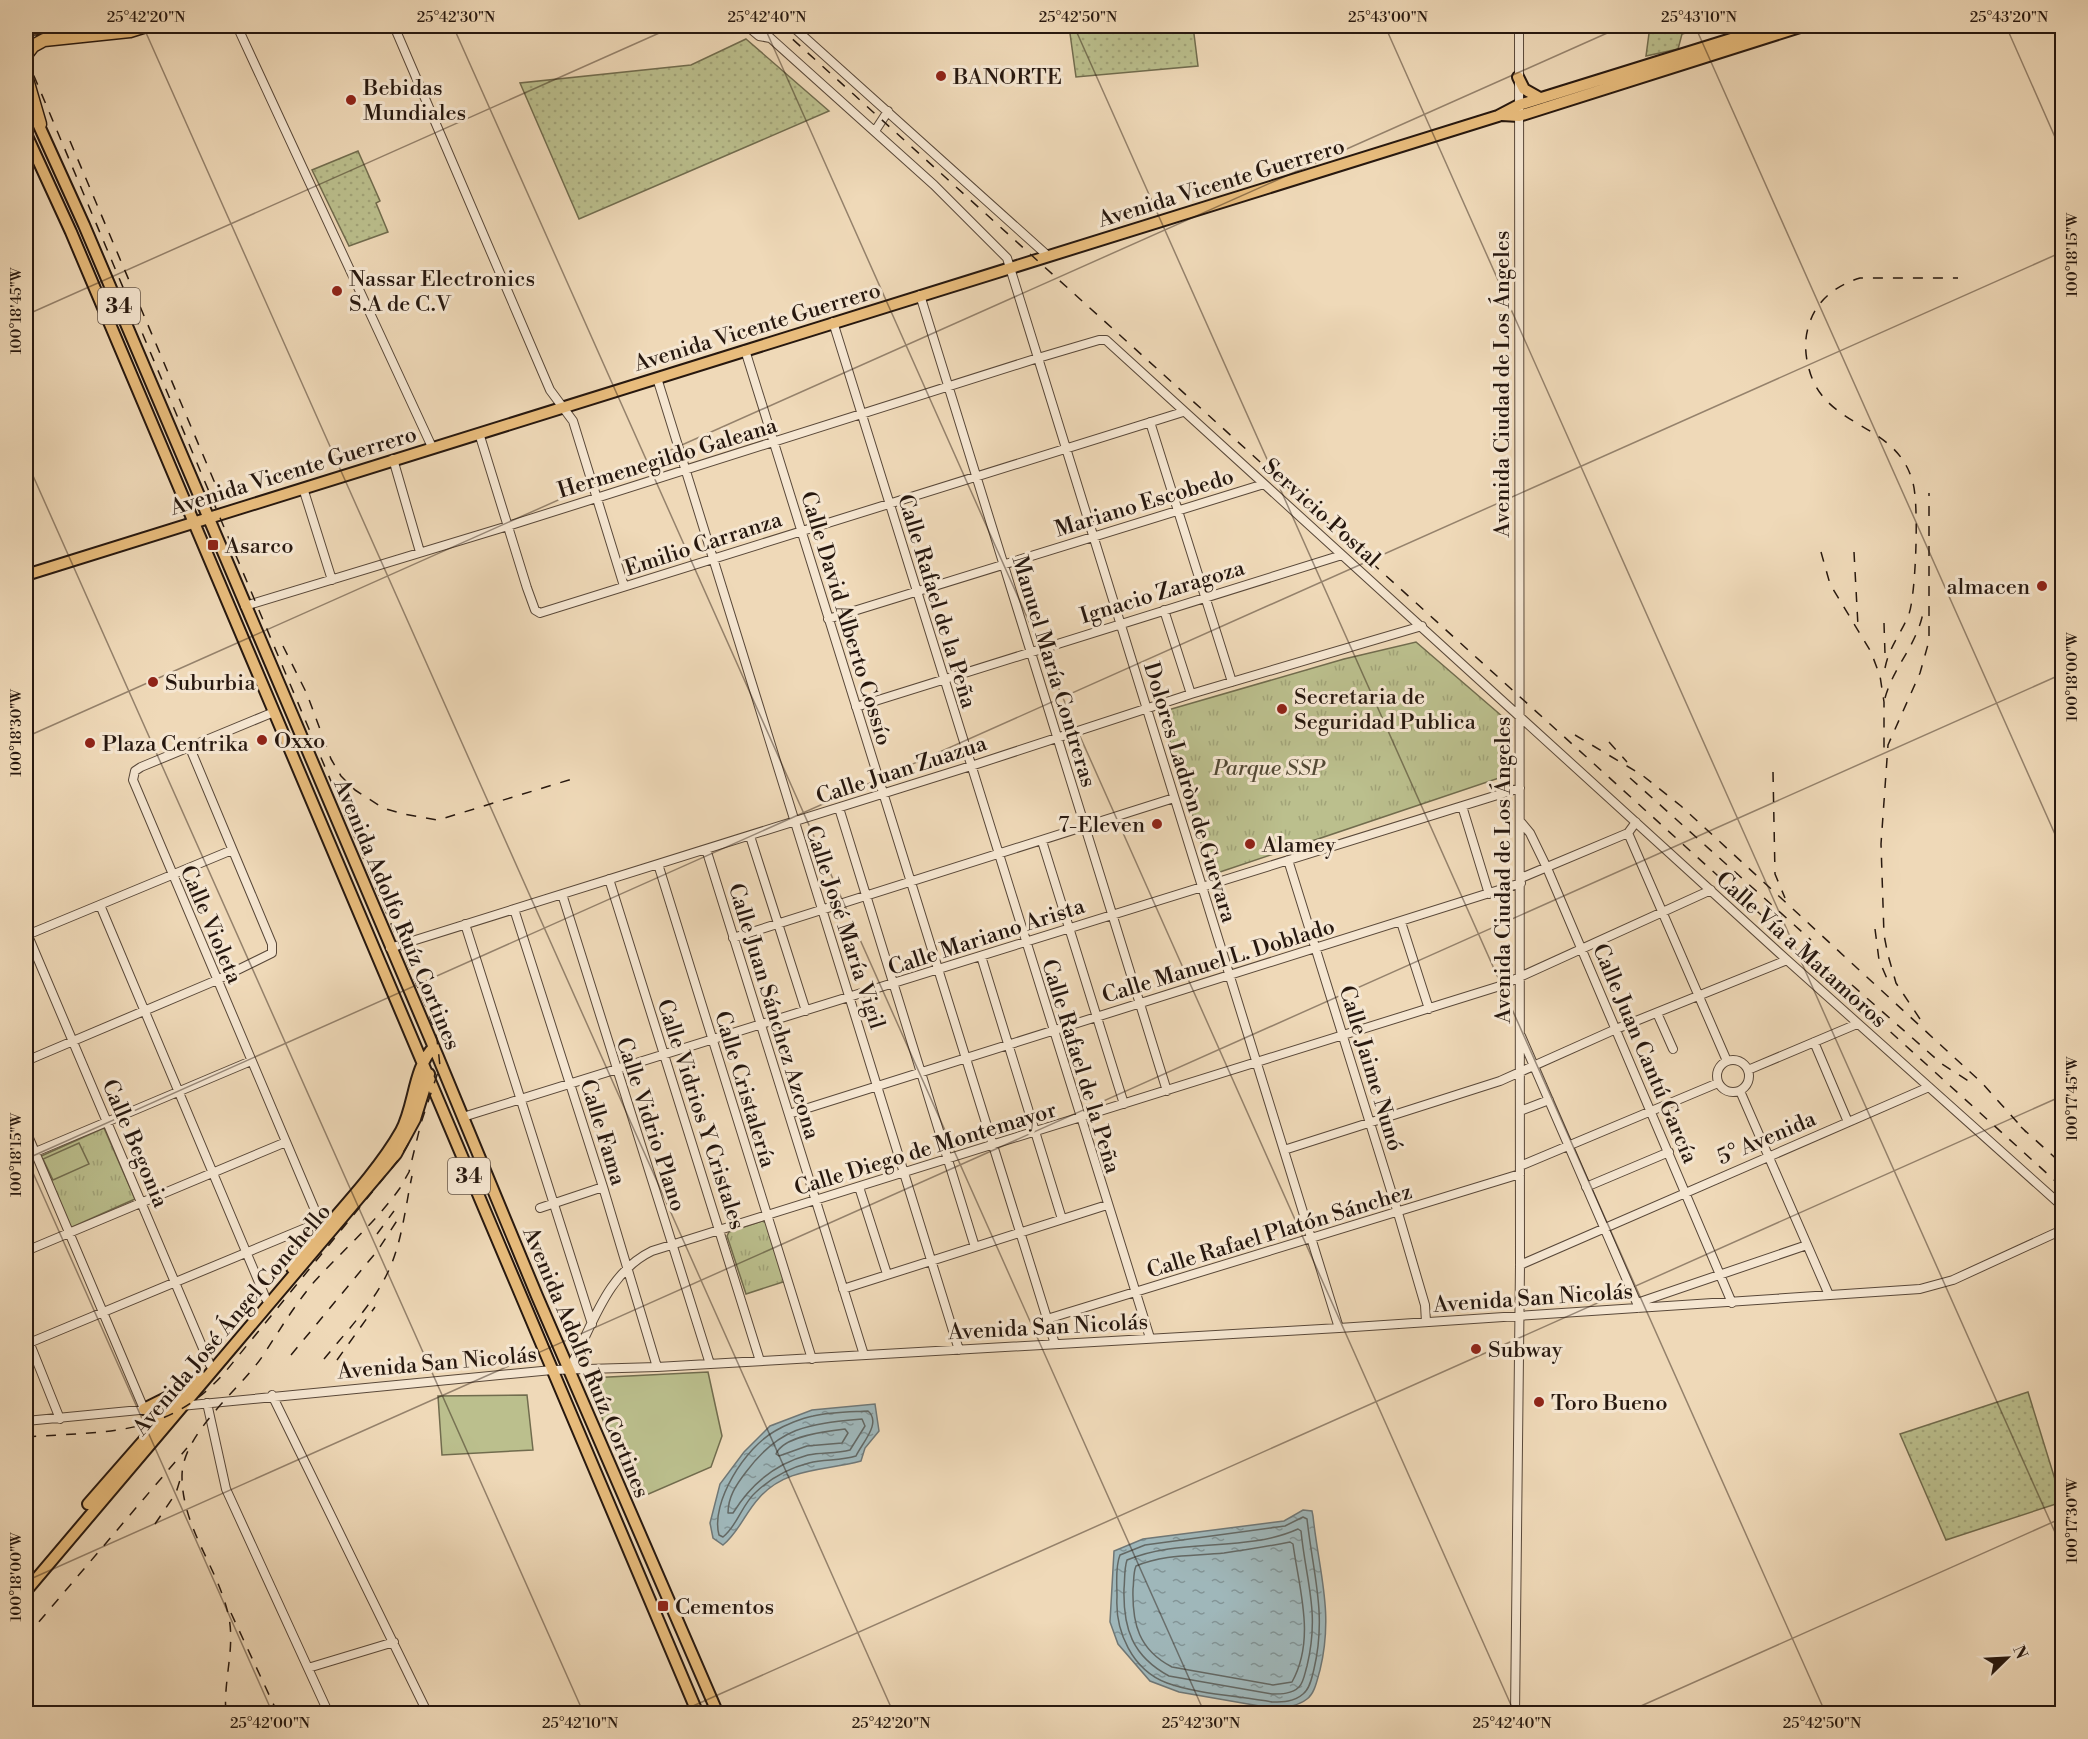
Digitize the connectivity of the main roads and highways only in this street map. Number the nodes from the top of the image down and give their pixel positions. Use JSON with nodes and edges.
{"nodes":[{"id":1,"x":60,"y":26,"type":"edge"},
{"id":2,"x":146,"y":26,"type":"edge"},
{"id":3,"x":1773,"y":26,"type":"edge"},
{"id":4,"x":1803,"y":26,"type":"edge"},
{"id":5,"x":26,"y":30,"type":"edge"},
{"id":6,"x":26,"y":55,"type":"edge"},
{"id":7,"x":26,"y":76,"type":"edge"},
{"id":8,"x":1518,"y":77,"type":"road end"},
{"id":9,"x":26,"y":97,"type":"edge"},
{"id":10,"x":1540,"y":98,"type":"junction"},
{"id":11,"x":1519,"y":110,"type":"junction"},
{"id":12,"x":40,"y":124,"type":"junction"},
{"id":13,"x":26,"y":134,"type":"edge"},
{"id":14,"x":208,"y":517,"type":"junction"},
{"id":15,"x":194,"y":522,"type":"junction"},
{"id":16,"x":26,"y":575,"type":"edge"},
{"id":17,"x":414,"y":999,"type":"junction"},
{"id":18,"x":399,"y":1007,"type":"junction"},
{"id":19,"x":436,"y":1052,"type":"junction"},
{"id":20,"x":423,"y":1063,"type":"junction"},
{"id":21,"x":429,"y":1076,"type":"junction"},
{"id":22,"x":476,"y":1149,"type":"junction"},
{"id":23,"x":460,"y":1154,"type":"junction"},
{"id":24,"x":195,"y":1382,"type":"junction"},
{"id":25,"x":144,"y":1409,"type":"road end"},
{"id":26,"x":26,"y":1580,"type":"edge"},
{"id":27,"x":26,"y":1590,"type":"edge"},
{"id":28,"x":698,"y":1713,"type":"edge"},
{"id":29,"x":718,"y":1713,"type":"edge"}],
"edges":[{"from":1,"to":5,"type":"highway"},
{"from":2,"to":6,"type":"highway"},
{"from":3,"to":10,"type":"main road","name":"Avenida Vicente Guerrero"},
{"from":4,"to":11,"type":"main road","name":"Avenida Vicente Guerrero"},
{"from":7,"to":12,"type":"highway"},
{"from":8,"to":10,"type":"main road"},
{"from":9,"to":12,"type":"main road","name":"Avenida Adolfo Ruíz Cortines","number":"34"},
{"from":10,"to":11,"type":"main road","name":"Avenida Vicente Guerrero"},
{"from":11,"to":14,"type":"main road","name":"Avenida Vicente Guerrero"},
{"from":12,"to":14,"type":"main road","name":"Avenida Adolfo Ruíz Cortines","number":"34"},
{"from":13,"to":15,"type":"main road","name":"Avenida Adolfo Ruíz Cortines","number":"34"},
{"from":14,"to":15,"type":"main road","name":"Avenida Vicente Guerrero"},
{"from":14,"to":17,"type":"main road","name":"Avenida Adolfo Ruíz Cortines","number":"34"},
{"from":15,"to":16,"type":"main road","name":"Avenida Vicente Guerrero"},
{"from":15,"to":18,"type":"main road","name":"Avenida Adolfo Ruíz Cortines","number":"34"},
{"from":17,"to":18,"type":"main road"},
{"from":17,"to":19,"type":"main road","name":"Avenida Adolfo Ruíz Cortines","number":"34"},
{"from":18,"to":20,"type":"main road","name":"Avenida Adolfo Ruíz Cortines","number":"34"},
{"from":19,"to":20,"type":"main road","name":"Avenida José Ángel Conchello"},
{"from":19,"to":21,"type":"main road","name":"Avenida José Ángel Conchello"},
{"from":19,"to":22,"type":"main road","name":"Avenida Adolfo Ruíz Cortines","number":"34"},
{"from":20,"to":21,"type":"main road","name":"Avenida Adolfo Ruíz Cortines","number":"34"},
{"from":20,"to":24,"type":"main road","name":"Avenida José Ángel Conchello"},
{"from":21,"to":23,"type":"main road","name":"Avenida Adolfo Ruíz Cortines","number":"34"},
{"from":21,"to":27,"type":"main road","name":"Avenida José Ángel Conchello"},
{"from":22,"to":23,"type":"main road"},
{"from":22,"to":29,"type":"main road","name":"Avenida Adolfo Ruíz Cortines","number":"34"},
{"from":23,"to":28,"type":"main road","name":"Avenida Adolfo Ruíz Cortines","number":"34"},
{"from":24,"to":25,"type":"main road"},
{"from":24,"to":26,"type":"main road","name":"Avenida José Ángel Conchello"}]}
